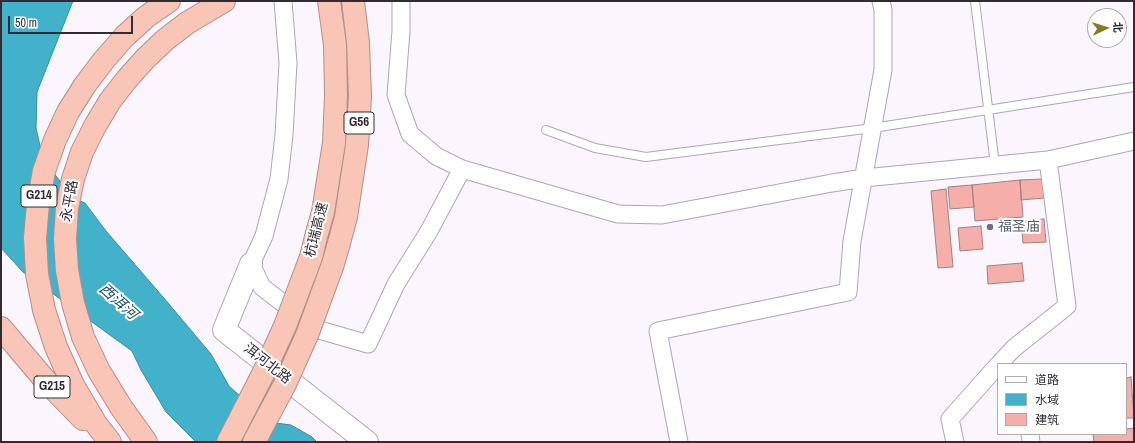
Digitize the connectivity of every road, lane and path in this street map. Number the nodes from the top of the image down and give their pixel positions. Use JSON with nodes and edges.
{"nodes":[{"id":1,"x":169,"y":1,"type":"edge"},
{"id":2,"x":224,"y":1,"type":"edge"},
{"id":3,"x":283,"y":1,"type":"edge"},
{"id":4,"x":329,"y":1,"type":"edge"},
{"id":5,"x":353,"y":1,"type":"edge"},
{"id":6,"x":401,"y":1,"type":"edge"},
{"id":7,"x":881,"y":1,"type":"edge"},
{"id":8,"x":975,"y":1,"type":"edge"},
{"id":9,"x":1134,"y":87,"type":"edge"},
{"id":10,"x":988,"y":109,"type":"junction"},
{"id":11,"x":873,"y":128,"type":"junction"},
{"id":12,"x":546,"y":130,"type":"dead end"},
{"id":13,"x":1134,"y":141,"type":"edge"},
{"id":14,"x":1048,"y":160,"type":"junction"},
{"id":15,"x":995,"y":165,"type":"junction"},
{"id":16,"x":462,"y":169,"type":"junction"},
{"id":17,"x":864,"y":178,"type":"junction"},
{"id":18,"x":251,"y":264,"type":"junction"},
{"id":19,"x":1,"y":328,"type":"edge"},
{"id":20,"x":1015,"y":356,"type":"edge"},
{"id":21,"x":1003,"y":363,"type":"edge"},
{"id":22,"x":997,"y":367,"type":"edge"},
{"id":23,"x":101,"y":433,"type":"edge"},
{"id":24,"x":110,"y":442,"type":"edge"},
{"id":25,"x":146,"y":442,"type":"edge"},
{"id":26,"x":228,"y":442,"type":"edge"},
{"id":27,"x":254,"y":442,"type":"edge"},
{"id":28,"x":367,"y":442,"type":"edge"},
{"id":29,"x":679,"y":442,"type":"edge"},
{"id":30,"x":955,"y":442,"type":"edge"}],
"edges":[{"from":1,"to":23,"type":"highway","number":"G214"},
{"from":2,"to":25,"type":"highway","name":"永平路","number":"G214"},
{"from":3,"to":18,"type":"street"},
{"from":4,"to":26,"type":"highway","name":"杭瑞高速","number":"G56","bridge":true},
{"from":5,"to":27,"type":"highway","name":"杭瑞高速","number":"G56","bridge":true},
{"from":6,"to":16,"type":"street"},
{"from":7,"to":11,"type":"street"},
{"from":8,"to":10,"type":"lane"},
{"from":9,"to":10,"type":"lane"},
{"from":10,"to":11,"type":"lane"},
{"from":10,"to":15,"type":"lane"},
{"from":11,"to":12,"type":"lane"},
{"from":11,"to":17,"type":"street"},
{"from":13,"to":14,"type":"street"},
{"from":14,"to":15,"type":"street"},
{"from":14,"to":20,"type":"street"},
{"from":15,"to":17,"type":"street"},
{"from":16,"to":17,"type":"street"},
{"from":16,"to":18,"type":"street"},
{"from":17,"to":29,"type":"street"},
{"from":18,"to":28,"type":"street","name":"洱河北路"},
{"from":19,"to":23,"type":"highway","number":"G215"},
{"from":20,"to":21,"type":"street"},
{"from":22,"to":30,"type":"street"},
{"from":23,"to":24,"type":"highway","number":"G214"}]}
